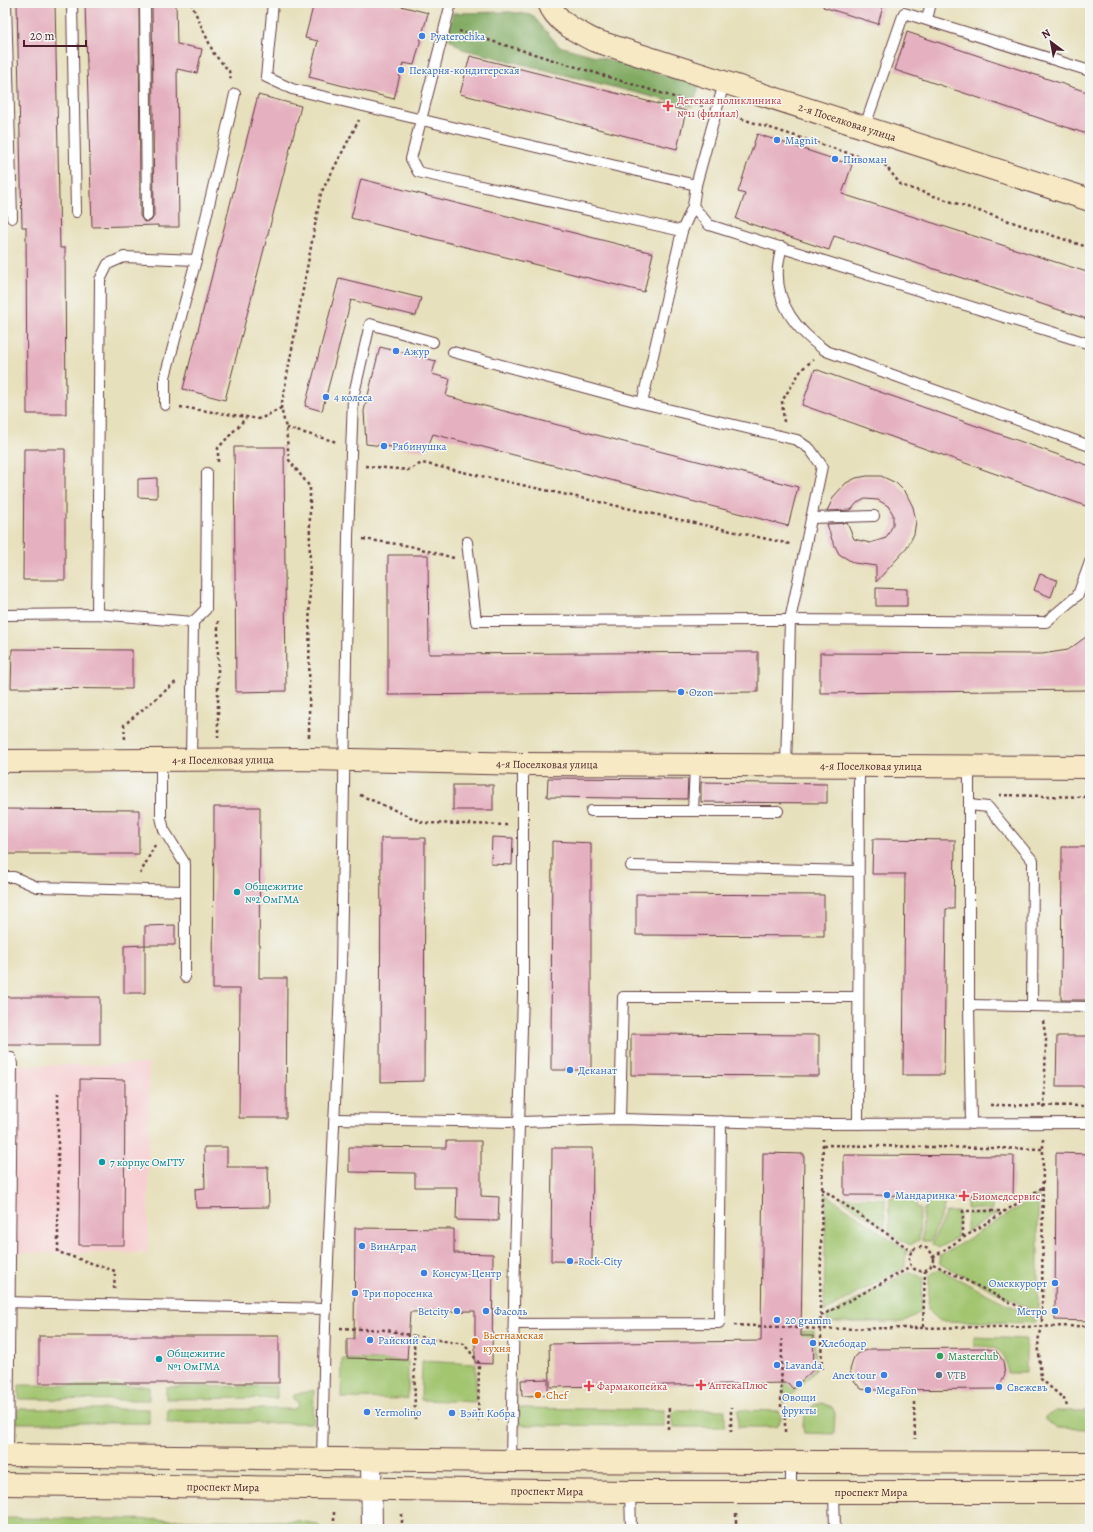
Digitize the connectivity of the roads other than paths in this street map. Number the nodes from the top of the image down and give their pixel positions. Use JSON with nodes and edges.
{"nodes":[{"id":1,"x":6,"y":3,"type":"edge"},
{"id":2,"x":72,"y":3,"type":"edge"},
{"id":3,"x":145,"y":3,"type":"edge"},
{"id":4,"x":273,"y":3,"type":"edge"},
{"id":5,"x":451,"y":3,"type":"edge"},
{"id":6,"x":549,"y":3,"type":"edge"},
{"id":7,"x":931,"y":3,"type":"edge"},
{"id":8,"x":927,"y":18,"type":"junction"},
{"id":9,"x":1090,"y":71,"type":"edge"},
{"id":10,"x":724,"y":83,"type":"junction"},
{"id":11,"x":235,"y":94,"type":"road end"},
{"id":12,"x":421,"y":120,"type":"junction"},
{"id":13,"x":865,"y":126,"type":"junction"},
{"id":14,"x":696,"y":185,"type":"junction"},
{"id":15,"x":1090,"y":200,"type":"edge"},
{"id":16,"x":693,"y":206,"type":"junction"},
{"id":17,"x":76,"y":212,"type":"dead end"},
{"id":18,"x":147,"y":216,"type":"dead end"},
{"id":19,"x":12,"y":218,"type":"dead end"},
{"id":20,"x":682,"y":231,"type":"junction"},
{"id":21,"x":782,"y":247,"type":"junction"},
{"id":22,"x":196,"y":260,"type":"junction"},
{"id":23,"x":433,"y":342,"type":"dead end"},
{"id":24,"x":1090,"y":344,"type":"edge"},
{"id":25,"x":453,"y":352,"type":"dead end"},
{"id":26,"x":642,"y":403,"type":"junction"},
{"id":27,"x":165,"y":405,"type":"road end"},
{"id":28,"x":1090,"y":446,"type":"edge"},
{"id":29,"x":207,"y":472,"type":"dead end"},
{"id":30,"x":874,"y":516,"type":"dead end"},
{"id":31,"x":811,"y":518,"type":"junction"},
{"id":32,"x":467,"y":542,"type":"dead end"},
{"id":33,"x":1090,"y":562,"type":"edge"},
{"id":34,"x":97,"y":614,"type":"junction"},
{"id":35,"x":6,"y":615,"type":"dead end"},
{"id":36,"x":790,"y":620,"type":"junction"},
{"id":37,"x":193,"y":622,"type":"junction"},
{"id":38,"x":345,"y":759,"type":"junction"},
{"id":39,"x":3,"y":761,"type":"edge"},
{"id":40,"x":161,"y":761,"type":"junction"},
{"id":41,"x":192,"y":761,"type":"junction"},
{"id":42,"x":522,"y":764,"type":"junction"},
{"id":43,"x":969,"y":765,"type":"junction"},
{"id":44,"x":695,"y":766,"type":"junction"},
{"id":45,"x":786,"y":766,"type":"junction"},
{"id":46,"x":859,"y":766,"type":"junction"},
{"id":47,"x":1090,"y":767,"type":"edge"},
{"id":48,"x":969,"y":805,"type":"junction"},
{"id":49,"x":591,"y":811,"type":"dead end"},
{"id":50,"x":693,"y":811,"type":"junction"},
{"id":51,"x":778,"y":811,"type":"dead end"},
{"id":52,"x":631,"y":866,"type":"dead end"},
{"id":53,"x":857,"y":871,"type":"junction"},
{"id":54,"x":3,"y":877,"type":"edge"},
{"id":55,"x":184,"y":891,"type":"junction"},
{"id":56,"x":185,"y":978,"type":"dead end"},
{"id":57,"x":857,"y":998,"type":"junction"},
{"id":58,"x":969,"y":1005,"type":"junction"},
{"id":59,"x":1037,"y":1006,"type":"junction"},
{"id":60,"x":1090,"y":1007,"type":"edge"},
{"id":61,"x":3,"y":1058,"type":"edge"},
{"id":62,"x":335,"y":1119,"type":"junction"},
{"id":63,"x":620,"y":1119,"type":"junction"},
{"id":64,"x":721,"y":1121,"type":"junction"},
{"id":65,"x":520,"y":1122,"type":"junction"},
{"id":66,"x":1090,"y":1123,"type":"edge"},
{"id":67,"x":858,"y":1124,"type":"junction"},
{"id":68,"x":972,"y":1124,"type":"junction"},
{"id":69,"x":6,"y":1302,"type":"edge"},
{"id":70,"x":326,"y":1309,"type":"junction"},
{"id":71,"x":514,"y":1324,"type":"junction"},
{"id":72,"x":6,"y":1455,"type":"edge"},
{"id":73,"x":322,"y":1458,"type":"junction"},
{"id":74,"x":371,"y":1460,"type":"junction"},
{"id":75,"x":511,"y":1461,"type":"junction"},
{"id":76,"x":791,"y":1461,"type":"junction"},
{"id":77,"x":1090,"y":1463,"type":"edge"},
{"id":78,"x":3,"y":1484,"type":"edge"},
{"id":79,"x":372,"y":1487,"type":"junction"},
{"id":80,"x":630,"y":1492,"type":"junction"},
{"id":81,"x":834,"y":1492,"type":"junction"},
{"id":82,"x":1090,"y":1492,"type":"edge"},
{"id":83,"x":791,"y":1493,"type":"junction"},
{"id":84,"x":372,"y":1529,"type":"edge"},
{"id":85,"x":631,"y":1529,"type":"edge"},
{"id":86,"x":835,"y":1529,"type":"edge"}],
"edges":[{"from":1,"to":19,"type":"lane"},
{"from":2,"to":17,"type":"lane"},
{"from":3,"to":18,"type":"lane"},
{"from":4,"to":12,"type":"lane"},
{"from":5,"to":12,"type":"lane"},
{"from":6,"to":10,"type":"main road","name":"2-я Поселковая улица"},
{"from":7,"to":8,"type":"lane"},
{"from":8,"to":9,"type":"lane"},
{"from":8,"to":13,"type":"lane"},
{"from":10,"to":13,"type":"main road","name":"2-я Поселковая улица"},
{"from":10,"to":14,"type":"lane"},
{"from":11,"to":22,"type":"lane"},
{"from":12,"to":14,"type":"lane"},
{"from":12,"to":20,"type":"lane"},
{"from":13,"to":15,"type":"main road","name":"2-я Поселковая улица"},
{"from":14,"to":16,"type":"lane"},
{"from":16,"to":20,"type":"lane"},
{"from":16,"to":21,"type":"lane"},
{"from":20,"to":26,"type":"lane"},
{"from":21,"to":24,"type":"lane"},
{"from":21,"to":28,"type":"lane"},
{"from":22,"to":27,"type":"lane"},
{"from":22,"to":34,"type":"lane"},
{"from":23,"to":38,"type":"lane"},
{"from":25,"to":26,"type":"lane"},
{"from":26,"to":31,"type":"lane"},
{"from":29,"to":37,"type":"lane"},
{"from":30,"to":31,"type":"lane"},
{"from":31,"to":36,"type":"lane"},
{"from":32,"to":36,"type":"lane"},
{"from":33,"to":36,"type":"lane"},
{"from":34,"to":35,"type":"lane"},
{"from":34,"to":37,"type":"lane"},
{"from":36,"to":45,"type":"lane"},
{"from":37,"to":41,"type":"lane"},
{"from":38,"to":41,"type":"main road","name":"4-я Поселковая улица"},
{"from":38,"to":42,"type":"main road","name":"4-я Поселковая улица"},
{"from":38,"to":62,"type":"lane"},
{"from":39,"to":40,"type":"main road","name":"4-я Поселковая улица"},
{"from":40,"to":41,"type":"main road","name":"4-я Поселковая улица"},
{"from":40,"to":55,"type":"lane"},
{"from":42,"to":44,"type":"main road","name":"4-я Поселковая улица"},
{"from":42,"to":65,"type":"lane"},
{"from":43,"to":46,"type":"main road","name":"4-я Поселковая улица"},
{"from":43,"to":47,"type":"main road","name":"4-я Поселковая улица"},
{"from":43,"to":48,"type":"lane"},
{"from":44,"to":45,"type":"main road","name":"4-я Поселковая улица"},
{"from":44,"to":50,"type":"lane"},
{"from":45,"to":46,"type":"main road","name":"4-я Поселковая улица"},
{"from":46,"to":53,"type":"lane"},
{"from":48,"to":58,"type":"lane"},
{"from":48,"to":59,"type":"lane"},
{"from":49,"to":50,"type":"lane"},
{"from":50,"to":51,"type":"lane"},
{"from":52,"to":53,"type":"lane"},
{"from":53,"to":57,"type":"lane"},
{"from":54,"to":55,"type":"lane"},
{"from":55,"to":56,"type":"lane"},
{"from":57,"to":63,"type":"lane"},
{"from":57,"to":67,"type":"lane"},
{"from":58,"to":59,"type":"lane"},
{"from":58,"to":68,"type":"lane"},
{"from":59,"to":60,"type":"lane"},
{"from":61,"to":69,"type":"lane"},
{"from":62,"to":65,"type":"lane"},
{"from":62,"to":70,"type":"lane"},
{"from":63,"to":64,"type":"lane"},
{"from":63,"to":65,"type":"lane"},
{"from":64,"to":67,"type":"lane"},
{"from":64,"to":71,"type":"lane"},
{"from":65,"to":71,"type":"lane"},
{"from":66,"to":68,"type":"lane"},
{"from":67,"to":68,"type":"lane"},
{"from":69,"to":70,"type":"lane"},
{"from":69,"to":72,"type":"lane"},
{"from":70,"to":73,"type":"lane"},
{"from":71,"to":75,"type":"lane"},
{"from":72,"to":73,"type":"main road"},
{"from":73,"to":74,"type":"main road"},
{"from":74,"to":75,"type":"main road"},
{"from":74,"to":79,"type":"street"},
{"from":75,"to":76,"type":"main road"},
{"from":76,"to":77,"type":"main road"},
{"from":76,"to":83,"type":"lane"},
{"from":78,"to":79,"type":"main road","name":"проспект Мира"},
{"from":79,"to":80,"type":"main road","name":"проспект Мира"},
{"from":79,"to":84,"type":"street"},
{"from":80,"to":83,"type":"main road","name":"проспект Мира"},
{"from":80,"to":85,"type":"lane"},
{"from":81,"to":82,"type":"main road","name":"проспект Мира"},
{"from":81,"to":83,"type":"main road","name":"проспект Мира"},
{"from":81,"to":86,"type":"lane"}]}
